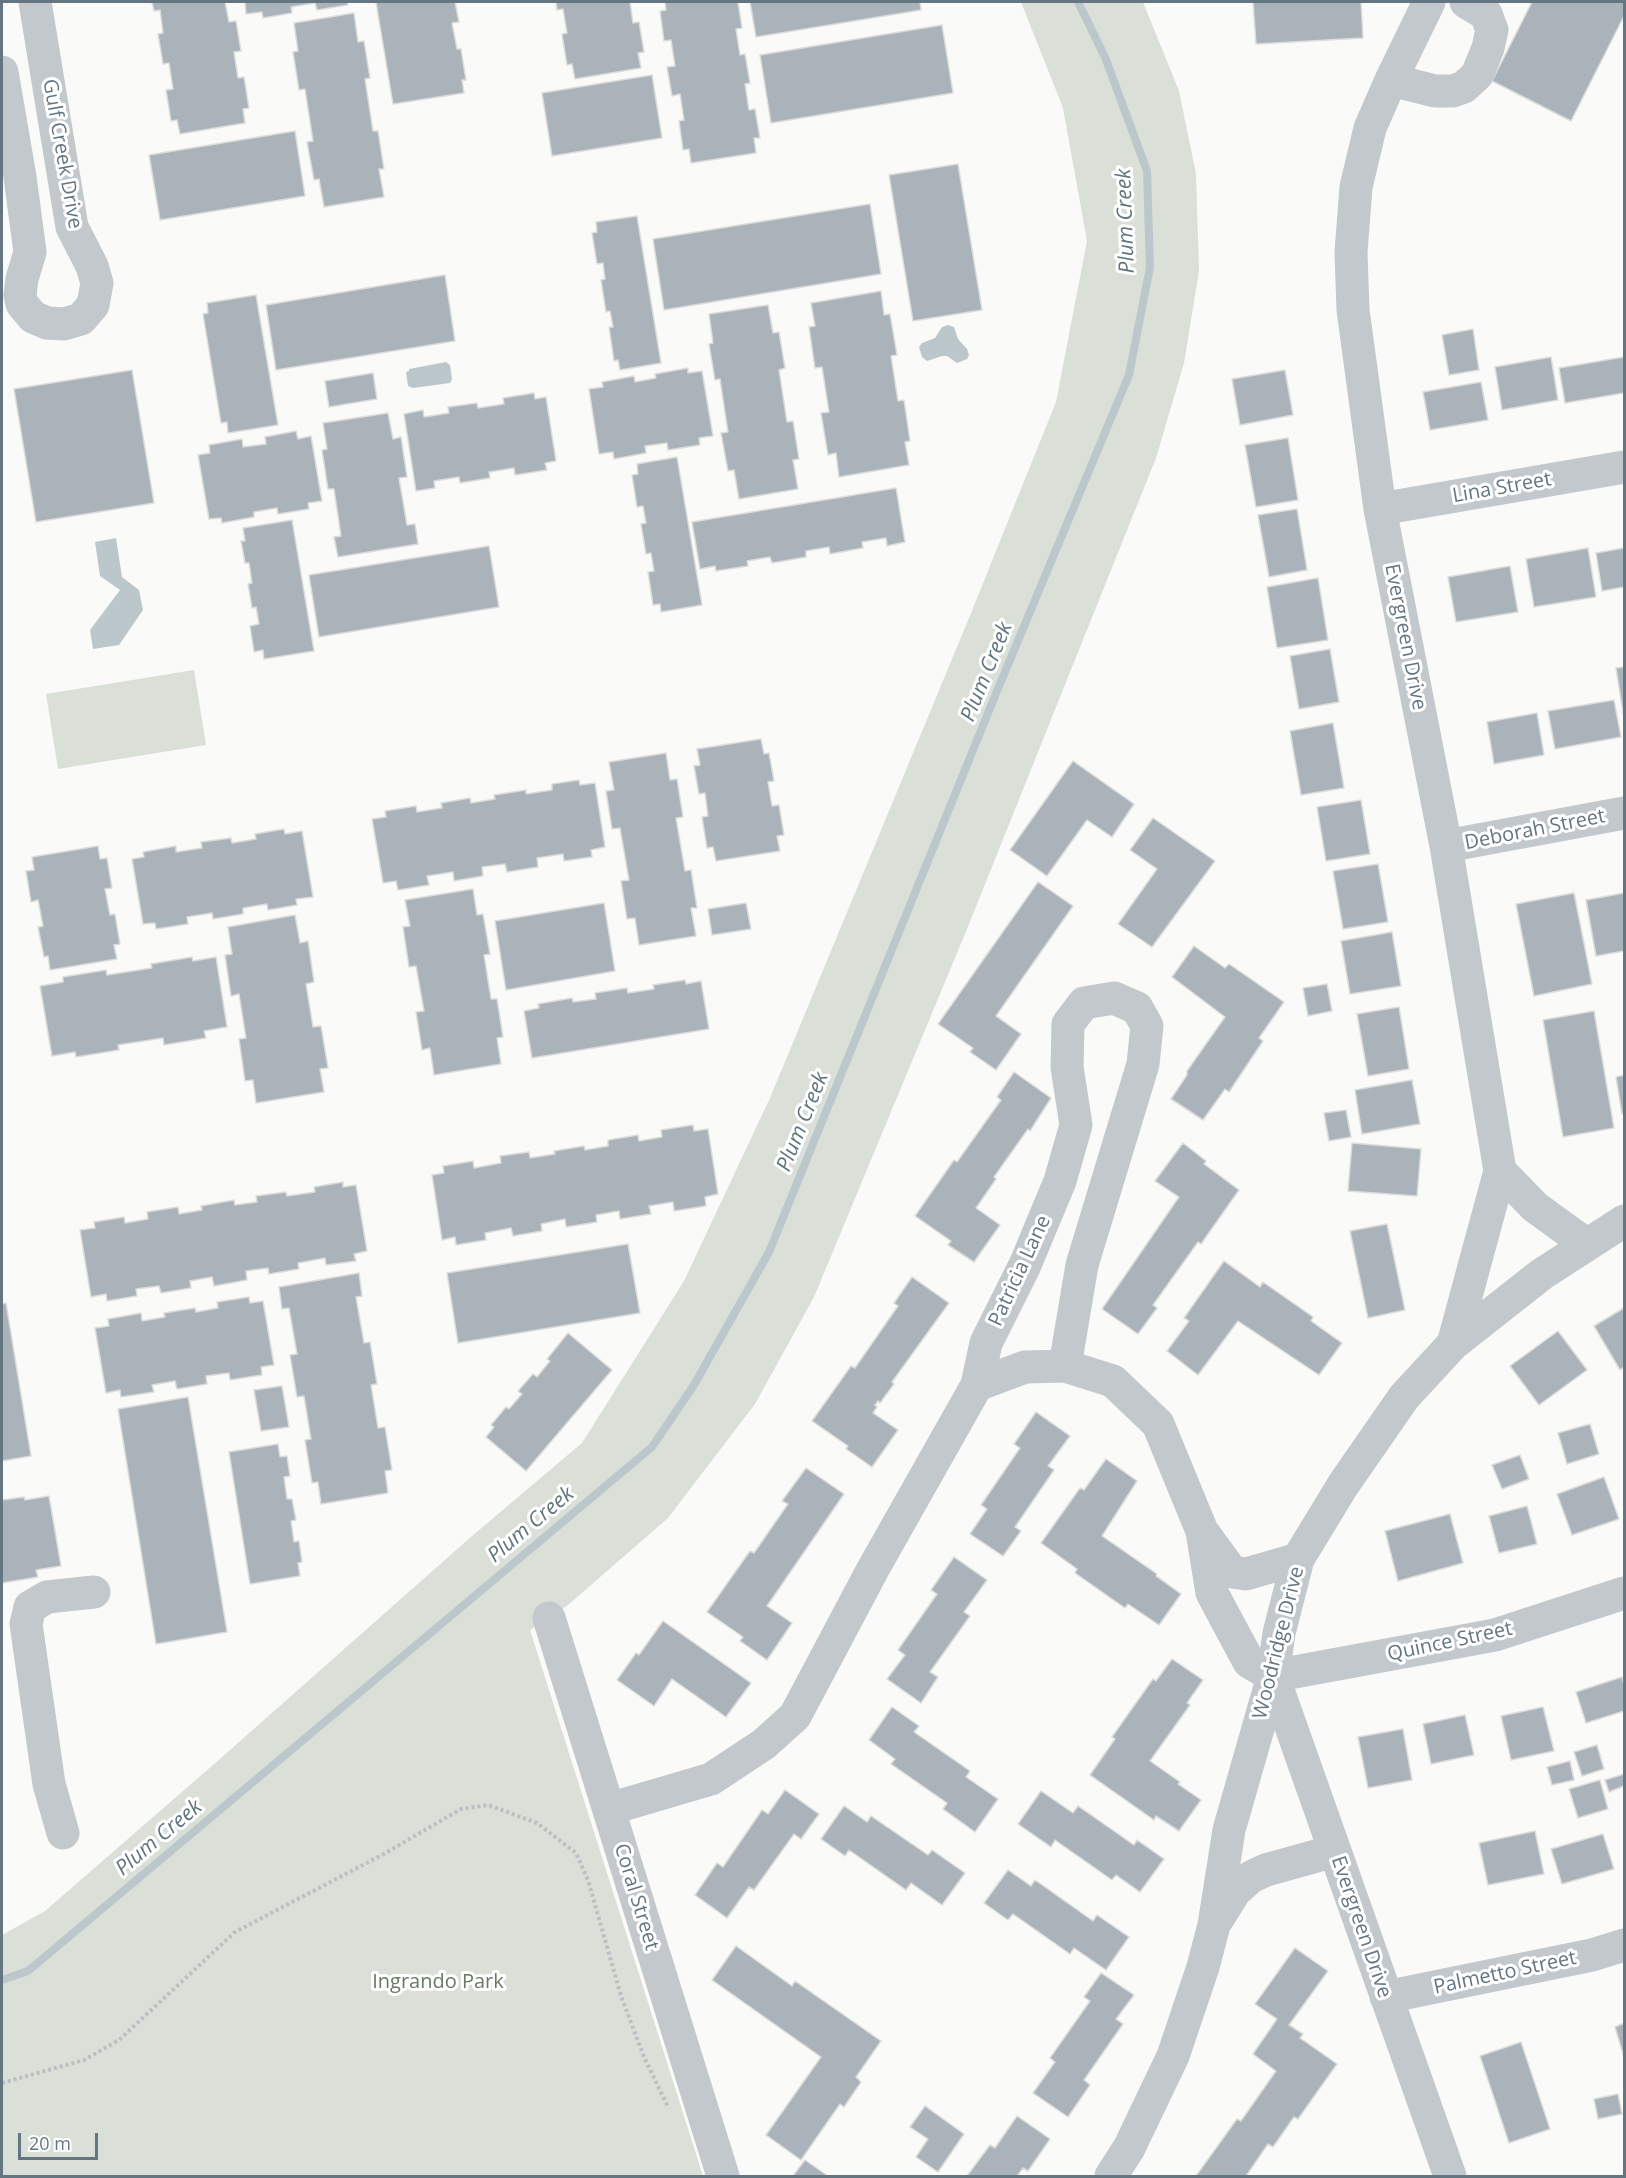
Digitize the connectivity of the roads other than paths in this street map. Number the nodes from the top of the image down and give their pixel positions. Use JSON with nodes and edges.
{"nodes":[{"id":1,"x":34,"y":2,"type":"edge"},
{"id":2,"x":1429,"y":2,"type":"edge"},
{"id":3,"x":1466,"y":2,"type":"edge"},
{"id":4,"x":2,"y":72,"type":"edge"},
{"id":5,"x":1390,"y":80,"type":"junction"},
{"id":6,"x":1624,"y":467,"type":"edge"},
{"id":7,"x":1380,"y":509,"type":"junction"},
{"id":8,"x":1624,"y":813,"type":"edge"},
{"id":9,"x":1446,"y":846,"type":"junction"},
{"id":10,"x":1500,"y":1171,"type":"junction"},
{"id":11,"x":1624,"y":1221,"type":"edge"},
{"id":12,"x":1587,"y":1244,"type":"junction"},
{"id":13,"x":1453,"y":1344,"type":"junction"},
{"id":14,"x":1065,"y":1366,"type":"junction"},
{"id":15,"x":977,"y":1385,"type":"junction"},
{"id":16,"x":1202,"y":1532,"type":"junction"},
{"id":17,"x":1298,"y":1559,"type":"junction"},
{"id":18,"x":94,"y":1592,"type":"dead end"},
{"id":19,"x":1624,"y":1593,"type":"edge"},
{"id":20,"x":549,"y":1618,"type":"dead end"},
{"id":21,"x":1273,"y":1676,"type":"junction"},
{"id":22,"x":609,"y":1809,"type":"junction"},
{"id":23,"x":63,"y":1833,"type":"dead end"},
{"id":24,"x":1334,"y":1851,"type":"junction"},
{"id":25,"x":1214,"y":1925,"type":"junction"},
{"id":26,"x":1624,"y":1945,"type":"edge"},
{"id":27,"x":1386,"y":1997,"type":"junction"},
{"id":28,"x":723,"y":2176,"type":"edge"},
{"id":29,"x":1111,"y":2176,"type":"edge"},
{"id":30,"x":1450,"y":2176,"type":"edge"}],
"edges":[{"from":1,"to":4,"type":"street","name":"Gulf Creek Drive"},
{"from":2,"to":5,"type":"street","name":"Evergreen Drive"},
{"from":3,"to":5,"type":"street"},
{"from":5,"to":7,"type":"street","name":"Evergreen Drive"},
{"from":6,"to":7,"type":"street","name":"Lina Street"},
{"from":7,"to":9,"type":"street","name":"Evergreen Drive"},
{"from":8,"to":9,"type":"street","name":"Deborah Street"},
{"from":9,"to":10,"type":"street","name":"Evergreen Drive"},
{"from":10,"to":12,"type":"street"},
{"from":10,"to":13,"type":"street"},
{"from":11,"to":12,"type":"street","name":"Woodridge Drive"},
{"from":12,"to":13,"type":"street","name":"Woodridge Drive"},
{"from":13,"to":17,"type":"street","name":"Woodridge Drive"},
{"from":14,"to":15,"type":"street"},
{"from":14,"to":15,"type":"street","name":"Patricia Lane"},
{"from":14,"to":16,"type":"street"},
{"from":15,"to":22,"type":"street","name":"Patricia Lane"},
{"from":16,"to":17,"type":"street"},
{"from":16,"to":21,"type":"street"},
{"from":17,"to":21,"type":"street","name":"Woodridge Drive"},
{"from":18,"to":23,"type":"street"},
{"from":19,"to":21,"type":"street","name":"Quince Street"},
{"from":20,"to":22,"type":"street","name":"Coral Street"},
{"from":21,"to":24,"type":"street","name":"Evergreen Drive"},
{"from":21,"to":25,"type":"street","name":"Woodridge Drive"},
{"from":22,"to":28,"type":"street","name":"Coral Street"},
{"from":24,"to":25,"type":"street"},
{"from":24,"to":27,"type":"street","name":"Evergreen Drive"},
{"from":25,"to":29,"type":"street","name":"Woodridge Drive"},
{"from":26,"to":27,"type":"street","name":"Palmetto Street"},
{"from":27,"to":30,"type":"street","name":"Evergreen Drive"}]}
